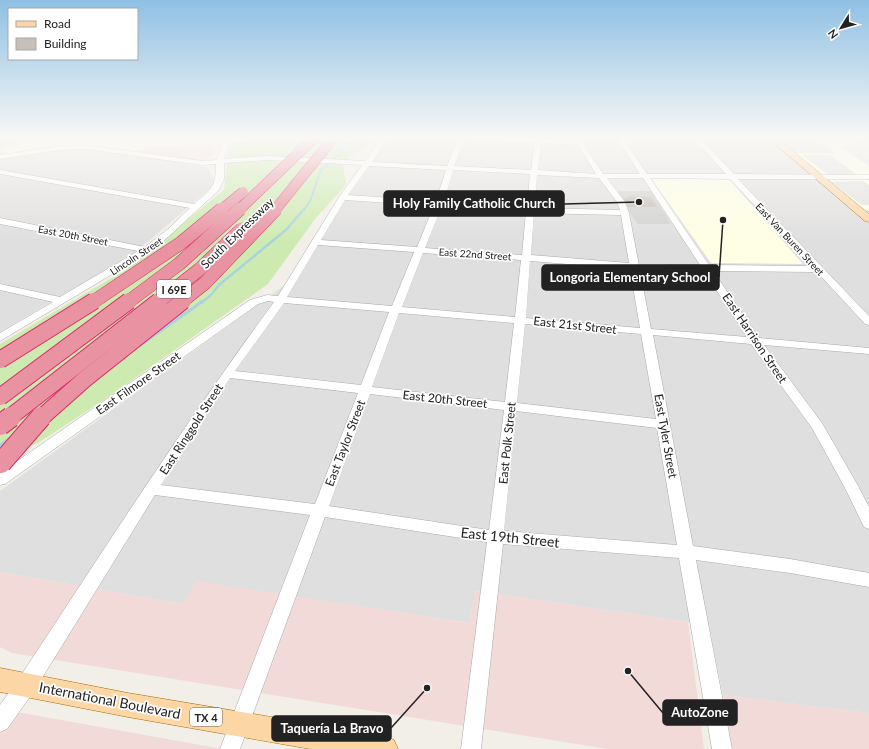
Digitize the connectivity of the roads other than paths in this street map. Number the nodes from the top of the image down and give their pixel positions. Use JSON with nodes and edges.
{"nodes":[{"id":1,"x":0,"y":172,"type":"edge"},
{"id":2,"x":220,"y":172,"type":"edge"},
{"id":3,"x":269,"y":172,"type":"edge"},
{"id":4,"x":279,"y":172,"type":"edge"},
{"id":5,"x":299,"y":172,"type":"edge"},
{"id":6,"x":306,"y":172,"type":"edge"},
{"id":7,"x":361,"y":172,"type":"edge"},
{"id":8,"x":449,"y":172,"type":"edge"},
{"id":9,"x":534,"y":172,"type":"joint"},
{"id":10,"x":598,"y":172,"type":"edge"},
{"id":11,"x":642,"y":172,"type":"edge"},
{"id":12,"x":729,"y":172,"type":"edge"},
{"id":13,"x":811,"y":172,"type":"edge"},
{"id":14,"x":601,"y":176,"type":"junction"},
{"id":15,"x":645,"y":176,"type":"junction"},
{"id":16,"x":733,"y":176,"type":"junction"},
{"id":17,"x":816,"y":176,"type":"junction"},
{"id":18,"x":869,"y":177,"type":"edge"},
{"id":19,"x":343,"y":197,"type":"junction"},
{"id":20,"x":439,"y":204,"type":"junction"},
{"id":21,"x":197,"y":207,"type":"junction"},
{"id":22,"x":531,"y":210,"type":"junction"},
{"id":23,"x":625,"y":213,"type":"junction"},
{"id":24,"x":869,"y":219,"type":"edge"},
{"id":25,"x":0,"y":221,"type":"edge"},
{"id":26,"x":316,"y":242,"type":"junction"},
{"id":27,"x":147,"y":250,"type":"junction"},
{"id":28,"x":419,"y":250,"type":"junction"},
{"id":29,"x":525,"y":258,"type":"junction"},
{"id":30,"x":634,"y":266,"type":"junction"},
{"id":31,"x":667,"y":268,"type":"dead end"},
{"id":32,"x":708,"y":268,"type":"junction"},
{"id":33,"x":818,"y":269,"type":"junction"},
{"id":34,"x":0,"y":287,"type":"edge"},
{"id":35,"x":281,"y":298,"type":"junction"},
{"id":36,"x":62,"y":302,"type":"junction"},
{"id":37,"x":395,"y":310,"type":"junction"},
{"id":38,"x":520,"y":320,"type":"junction"},
{"id":39,"x":869,"y":322,"type":"edge"},
{"id":40,"x":647,"y":332,"type":"junction"},
{"id":41,"x":0,"y":338,"type":"edge"},
{"id":42,"x":755,"y":340,"type":"junction"},
{"id":43,"x":869,"y":351,"type":"edge"},
{"id":44,"x":0,"y":360,"type":"edge"},
{"id":45,"x":227,"y":374,"type":"junction"},
{"id":46,"x":365,"y":390,"type":"junction"},
{"id":47,"x":0,"y":397,"type":"edge"},
{"id":48,"x":511,"y":407,"type":"junction"},
{"id":49,"x":664,"y":424,"type":"junction"},
{"id":50,"x":0,"y":425,"type":"edge"},
{"id":51,"x":1,"y":463,"type":"dead end"},
{"id":52,"x":0,"y":480,"type":"edge"},
{"id":53,"x":151,"y":489,"type":"junction"},
{"id":54,"x":319,"y":510,"type":"junction"},
{"id":55,"x":869,"y":524,"type":"edge"},
{"id":56,"x":496,"y":537,"type":"junction"},
{"id":57,"x":686,"y":552,"type":"junction"},
{"id":58,"x":869,"y":580,"type":"edge"},
{"id":59,"x":0,"y":680,"type":"edge"},
{"id":60,"x":27,"y":684,"type":"junction"},
{"id":61,"x":0,"y":722,"type":"edge"},
{"id":62,"x":240,"y":723,"type":"junction"},
{"id":63,"x":230,"y":749,"type":"edge"},
{"id":64,"x":385,"y":749,"type":"edge"},
{"id":65,"x":471,"y":749,"type":"edge"},
{"id":66,"x":722,"y":749,"type":"edge"}],
"edges":[{"from":1,"to":21,"type":"street"},
{"from":2,"to":21,"type":"street","name":"Lincoln Street"},
{"from":3,"to":44,"type":"highway","bridge":true},
{"from":4,"to":47,"type":"highway","name":"South Expressway","number":"I 69E","bridge":true},
{"from":5,"to":50,"type":"highway","name":"South Expressway","number":"I 69E","bridge":true},
{"from":6,"to":51,"type":"highway","bridge":true},
{"from":7,"to":19,"type":"street","name":"East Ringgold Street"},
{"from":8,"to":20,"type":"street","name":"East Taylor Street"},
{"from":9,"to":14,"type":"street"},
{"from":9,"to":22,"type":"street","name":"East Polk Street"},
{"from":10,"to":14,"type":"street","name":"East Tyler Street"},
{"from":11,"to":15,"type":"street","name":"East Harrison Street"},
{"from":12,"to":16,"type":"street","name":"East Van Buren Street"},
{"from":13,"to":17,"type":"main road"},
{"from":14,"to":15,"type":"street"},
{"from":14,"to":23,"type":"street","name":"East Tyler Street"},
{"from":15,"to":16,"type":"street"},
{"from":15,"to":32,"type":"street","name":"East Harrison Street"},
{"from":16,"to":17,"type":"street"},
{"from":16,"to":33,"type":"street","name":"East Van Buren Street"},
{"from":17,"to":18,"type":"street"},
{"from":17,"to":24,"type":"main road"},
{"from":19,"to":20,"type":"street"},
{"from":19,"to":26,"type":"street","name":"East Ringgold Street"},
{"from":20,"to":22,"type":"street"},
{"from":20,"to":28,"type":"street","name":"East Taylor Street"},
{"from":21,"to":27,"type":"street","name":"Lincoln Street"},
{"from":22,"to":23,"type":"street"},
{"from":22,"to":29,"type":"street","name":"East Polk Street"},
{"from":23,"to":30,"type":"street","name":"East Tyler Street"},
{"from":25,"to":27,"type":"street","name":"East 20th Street"},
{"from":26,"to":28,"type":"street","name":"East 22nd Street"},
{"from":26,"to":35,"type":"street","name":"East Ringgold Street"},
{"from":27,"to":36,"type":"street","name":"Lincoln Street"},
{"from":28,"to":29,"type":"street","name":"East 22nd Street"},
{"from":28,"to":37,"type":"street","name":"East Taylor Street"},
{"from":29,"to":30,"type":"street","name":"East 22nd Street"},
{"from":29,"to":38,"type":"street","name":"East Polk Street"},
{"from":30,"to":40,"type":"street","name":"East Tyler Street"},
{"from":31,"to":32,"type":"street"},
{"from":32,"to":33,"type":"street"},
{"from":32,"to":42,"type":"street","name":"East Harrison Street"},
{"from":33,"to":39,"type":"street","name":"East Van Buren Street"},
{"from":34,"to":36,"type":"street"},
{"from":35,"to":37,"type":"street","name":"East 21st Street"},
{"from":35,"to":45,"type":"street","name":"East Ringgold Street"},
{"from":35,"to":52,"type":"street","name":"East Filmore Street"},
{"from":36,"to":41,"type":"street","name":"Lincoln Street"},
{"from":37,"to":38,"type":"street","name":"East 21st Street"},
{"from":37,"to":46,"type":"street","name":"East Taylor Street"},
{"from":38,"to":40,"type":"street","name":"East 21st Street"},
{"from":38,"to":48,"type":"street","name":"East Polk Street"},
{"from":40,"to":42,"type":"street","name":"East 21st Street"},
{"from":40,"to":49,"type":"street","name":"East Tyler Street"},
{"from":42,"to":43,"type":"street","name":"East 21st Street"},
{"from":42,"to":55,"type":"street","name":"East Harrison Street"},
{"from":45,"to":46,"type":"street","name":"East 20th Street"},
{"from":45,"to":53,"type":"street","name":"East Ringgold Street"},
{"from":46,"to":48,"type":"street","name":"East 20th Street"},
{"from":46,"to":54,"type":"street","name":"East Taylor Street"},
{"from":48,"to":49,"type":"street","name":"East 20th Street"},
{"from":48,"to":56,"type":"street","name":"East Polk Street"},
{"from":49,"to":57,"type":"street","name":"East Tyler Street"},
{"from":53,"to":54,"type":"street","name":"East 19th Street"},
{"from":53,"to":60,"type":"street","name":"East Ringgold Street"},
{"from":54,"to":56,"type":"street","name":"East 19th Street"},
{"from":54,"to":62,"type":"street","name":"East Taylor Street"},
{"from":56,"to":57,"type":"street","name":"East 19th Street"},
{"from":56,"to":65,"type":"street","name":"East Polk Street"},
{"from":57,"to":58,"type":"street","name":"East 19th Street"},
{"from":57,"to":66,"type":"street","name":"East Tyler Street"},
{"from":59,"to":60,"type":"main road","name":"International Boulevard","number":"TX 4"},
{"from":60,"to":61,"type":"street","name":"East Ringgold Street"},
{"from":60,"to":62,"type":"main road","name":"International Boulevard","number":"TX 4"},
{"from":62,"to":63,"type":"street","name":"East Taylor Street"},
{"from":62,"to":64,"type":"main road","name":"International Boulevard","number":"TX 4"}]}
